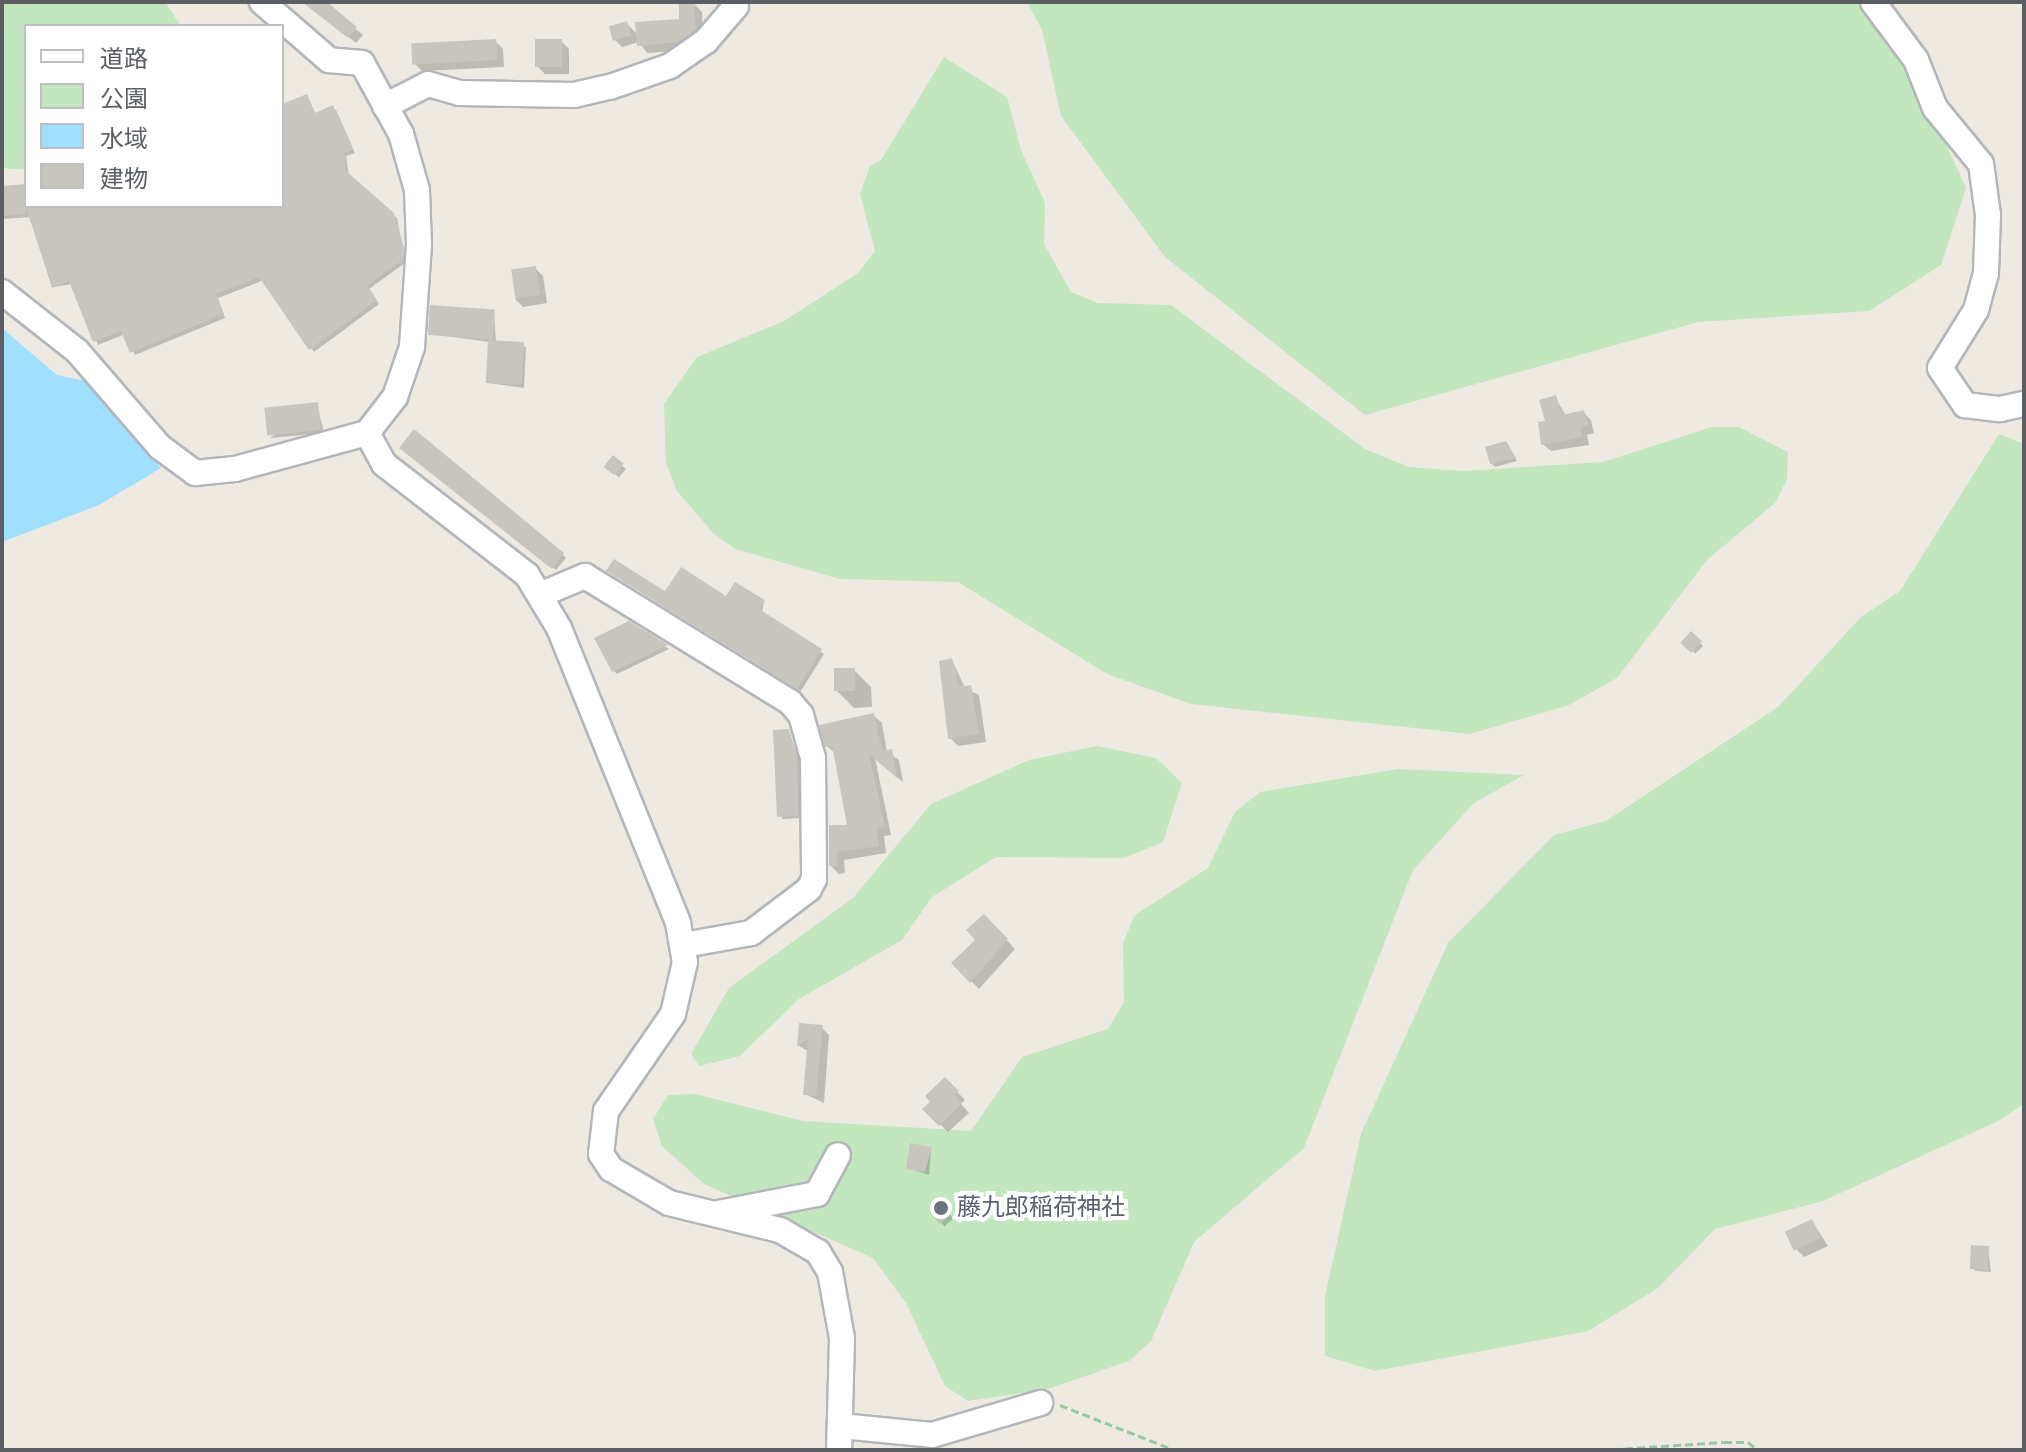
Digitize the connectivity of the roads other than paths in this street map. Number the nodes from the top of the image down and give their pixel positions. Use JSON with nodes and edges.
{"nodes":[{"id":1,"x":262,"y":2,"type":"edge"},
{"id":2,"x":1873,"y":2,"type":"edge"},
{"id":3,"x":736,"y":6,"type":"dead end"},
{"id":4,"x":385,"y":106,"type":"junction"},
{"id":5,"x":2,"y":292,"type":"edge"},
{"id":6,"x":2024,"y":404,"type":"edge"},
{"id":7,"x":367,"y":433,"type":"junction"},
{"id":8,"x":542,"y":594,"type":"junction"},
{"id":9,"x":684,"y":945,"type":"junction"},
{"id":10,"x":838,"y":1155,"type":"dead end"},
{"id":11,"x":712,"y":1217,"type":"junction"},
{"id":12,"x":1040,"y":1403,"type":"road end"},
{"id":13,"x":840,"y":1438,"type":"edge"}],
"edges":[{"from":1,"to":4,"type":"street"},
{"from":2,"to":6,"type":"street"},
{"from":3,"to":4,"type":"street"},
{"from":4,"to":7,"type":"street"},
{"from":5,"to":7,"type":"street"},
{"from":7,"to":8,"type":"street"},
{"from":8,"to":9,"type":"street"},
{"from":8,"to":9,"type":"street"},
{"from":9,"to":11,"type":"street"},
{"from":10,"to":11,"type":"street"},
{"from":11,"to":13,"type":"street"},
{"from":12,"to":13,"type":"street"}]}
